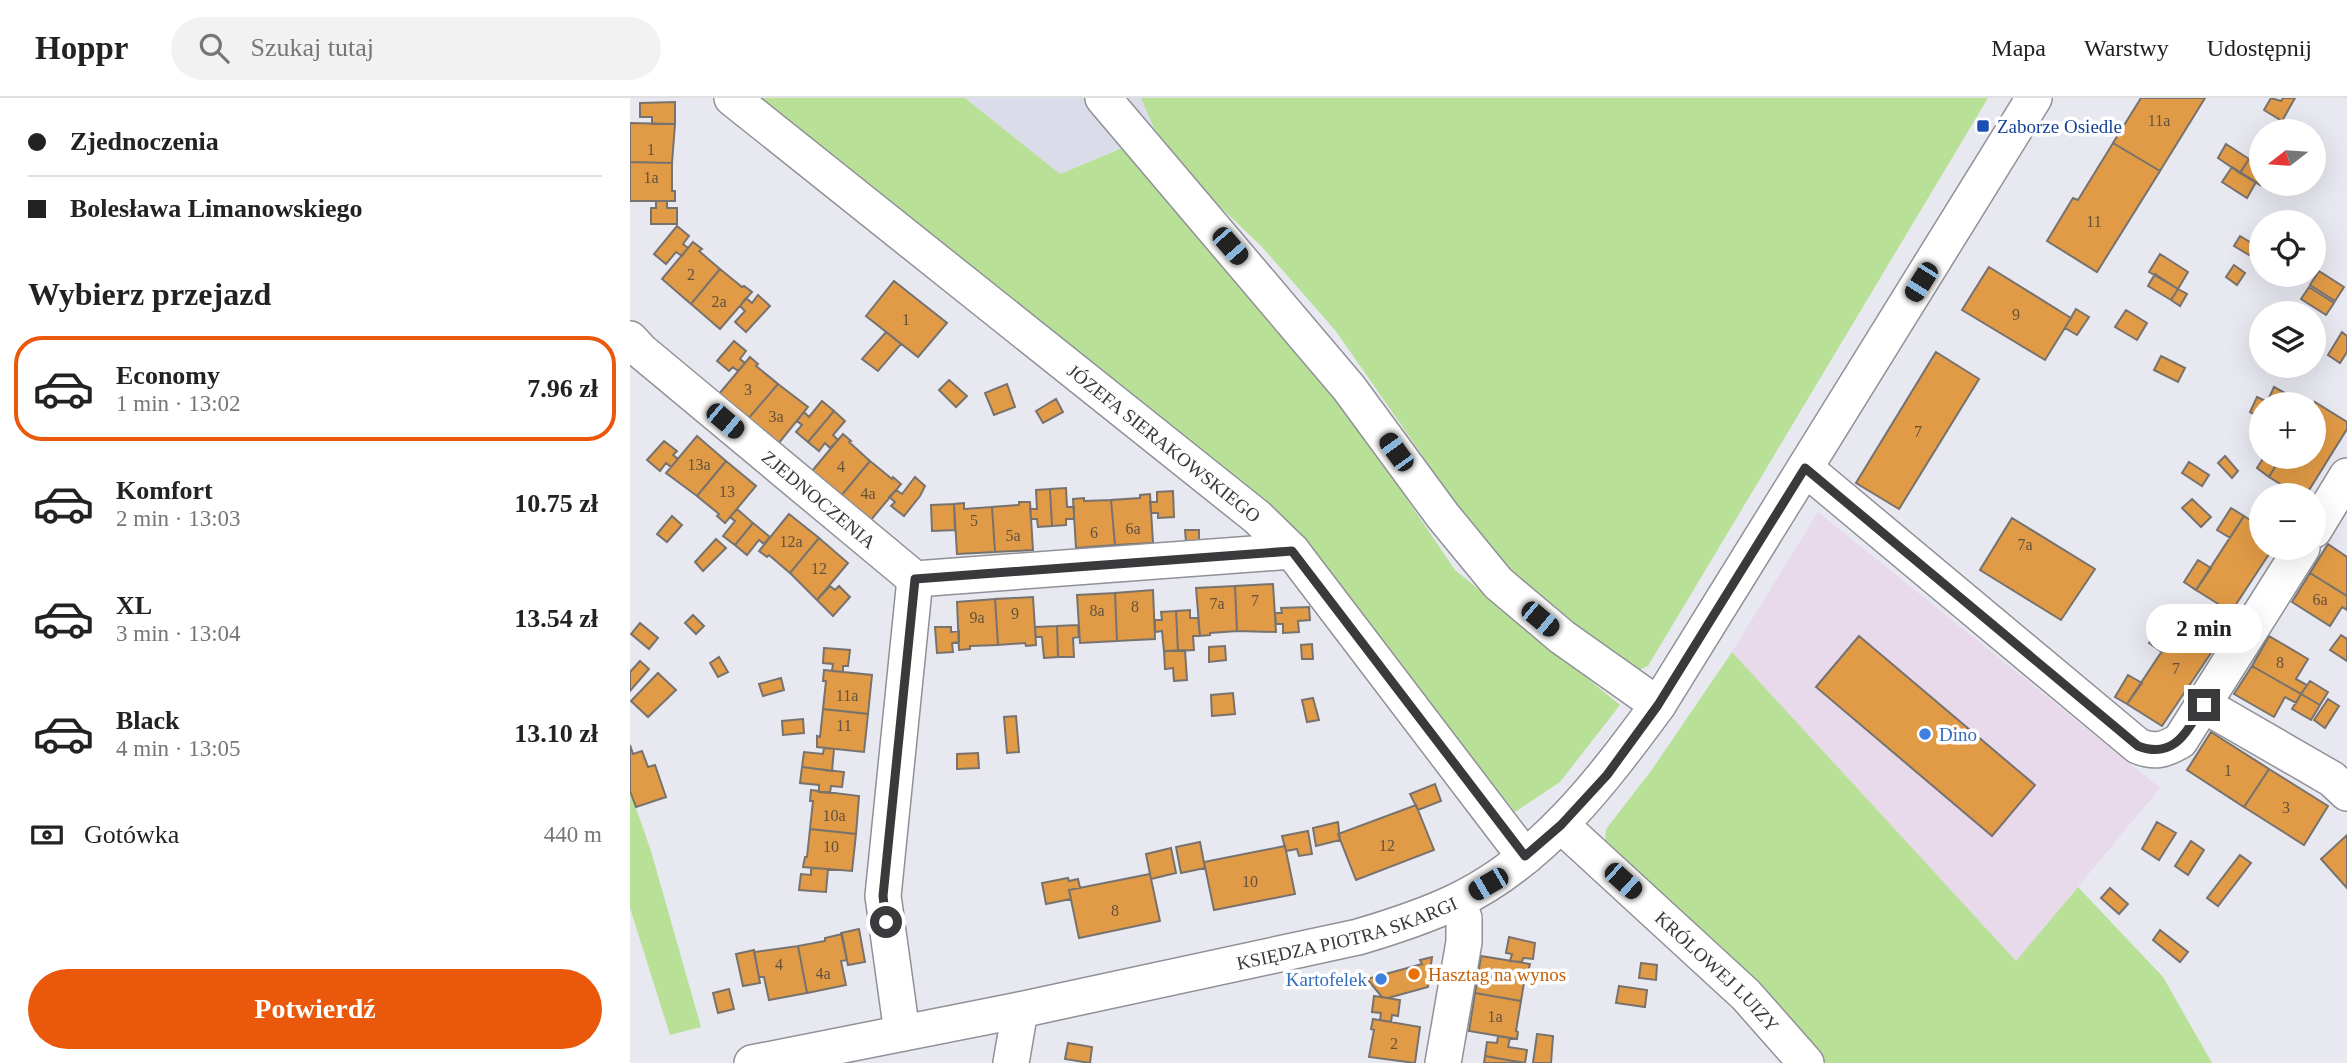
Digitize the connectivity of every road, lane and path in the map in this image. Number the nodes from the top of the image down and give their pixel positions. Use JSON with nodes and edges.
{"nodes":[{"id":1,"x":732,"y":98,"type":"edge"},
{"id":2,"x":1103,"y":98,"type":"edge"},
{"id":3,"x":2034,"y":98,"type":"edge"},
{"id":4,"x":630,"y":339,"type":"edge"},
{"id":5,"x":1805,"y":468,"type":"junction"},
{"id":6,"x":2347,"y":476,"type":"edge"},
{"id":7,"x":2326,"y":510,"type":"edge"},
{"id":8,"x":1292,"y":551,"type":"junction"},
{"id":9,"x":2295,"y":560,"type":"edge"},
{"id":10,"x":915,"y":579,"type":"junction"},
{"id":11,"x":1658,"y":705,"type":"junction"},
{"id":12,"x":2204,"y":705,"type":"junction"},
{"id":13,"x":2347,"y":793,"type":"edge"},
{"id":14,"x":1561,"y":825,"type":"junction"},
{"id":15,"x":1525,"y":856,"type":"junction"},
{"id":16,"x":1457,"y":901,"type":"junction"},
{"id":17,"x":1020,"y":1010,"type":"junction"},
{"id":18,"x":902,"y":1033,"type":"junction"},
{"id":19,"x":752,"y":1063,"type":"edge"},
{"id":20,"x":1012,"y":1063,"type":"edge"},
{"id":21,"x":1443,"y":1063,"type":"edge"},
{"id":22,"x":1806,"y":1063,"type":"edge"}],
"edges":[{"from":1,"to":8,"type":"street","name":"JÓZEFA SIERAKOWSKIEGO"},
{"from":2,"to":11,"type":"street"},
{"from":3,"to":5,"type":"street","name":"KSIĘDZA PIOTRA SKARGI"},
{"from":4,"to":10,"type":"street","name":"ZJEDNOCZENIA"},
{"from":5,"to":11,"type":"street","name":"KSIĘDZA PIOTRA SKARGI"},
{"from":5,"to":12,"type":"street"},
{"from":6,"to":7,"type":"street"},
{"from":8,"to":10,"type":"street"},
{"from":8,"to":15,"type":"street","name":"JÓZEFA SIERAKOWSKIEGO"},
{"from":9,"to":12,"type":"street"},
{"from":10,"to":18,"type":"street"},
{"from":11,"to":14,"type":"street","name":"KSIĘDZA PIOTRA SKARGI"},
{"from":12,"to":13,"type":"street"},
{"from":14,"to":15,"type":"street","name":"KSIĘDZA PIOTRA SKARGI"},
{"from":14,"to":22,"type":"street","name":"KRÓLOWEJ LUIZY"},
{"from":15,"to":16,"type":"street","name":"KSIĘDZA PIOTRA SKARGI"},
{"from":16,"to":17,"type":"street","name":"KSIĘDZA PIOTRA SKARGI"},
{"from":16,"to":21,"type":"street"},
{"from":17,"to":18,"type":"street","name":"KSIĘDZA PIOTRA SKARGI"},
{"from":17,"to":20,"type":"street"},
{"from":18,"to":19,"type":"street","name":"KSIĘDZA PIOTRA SKARGI"}]}
